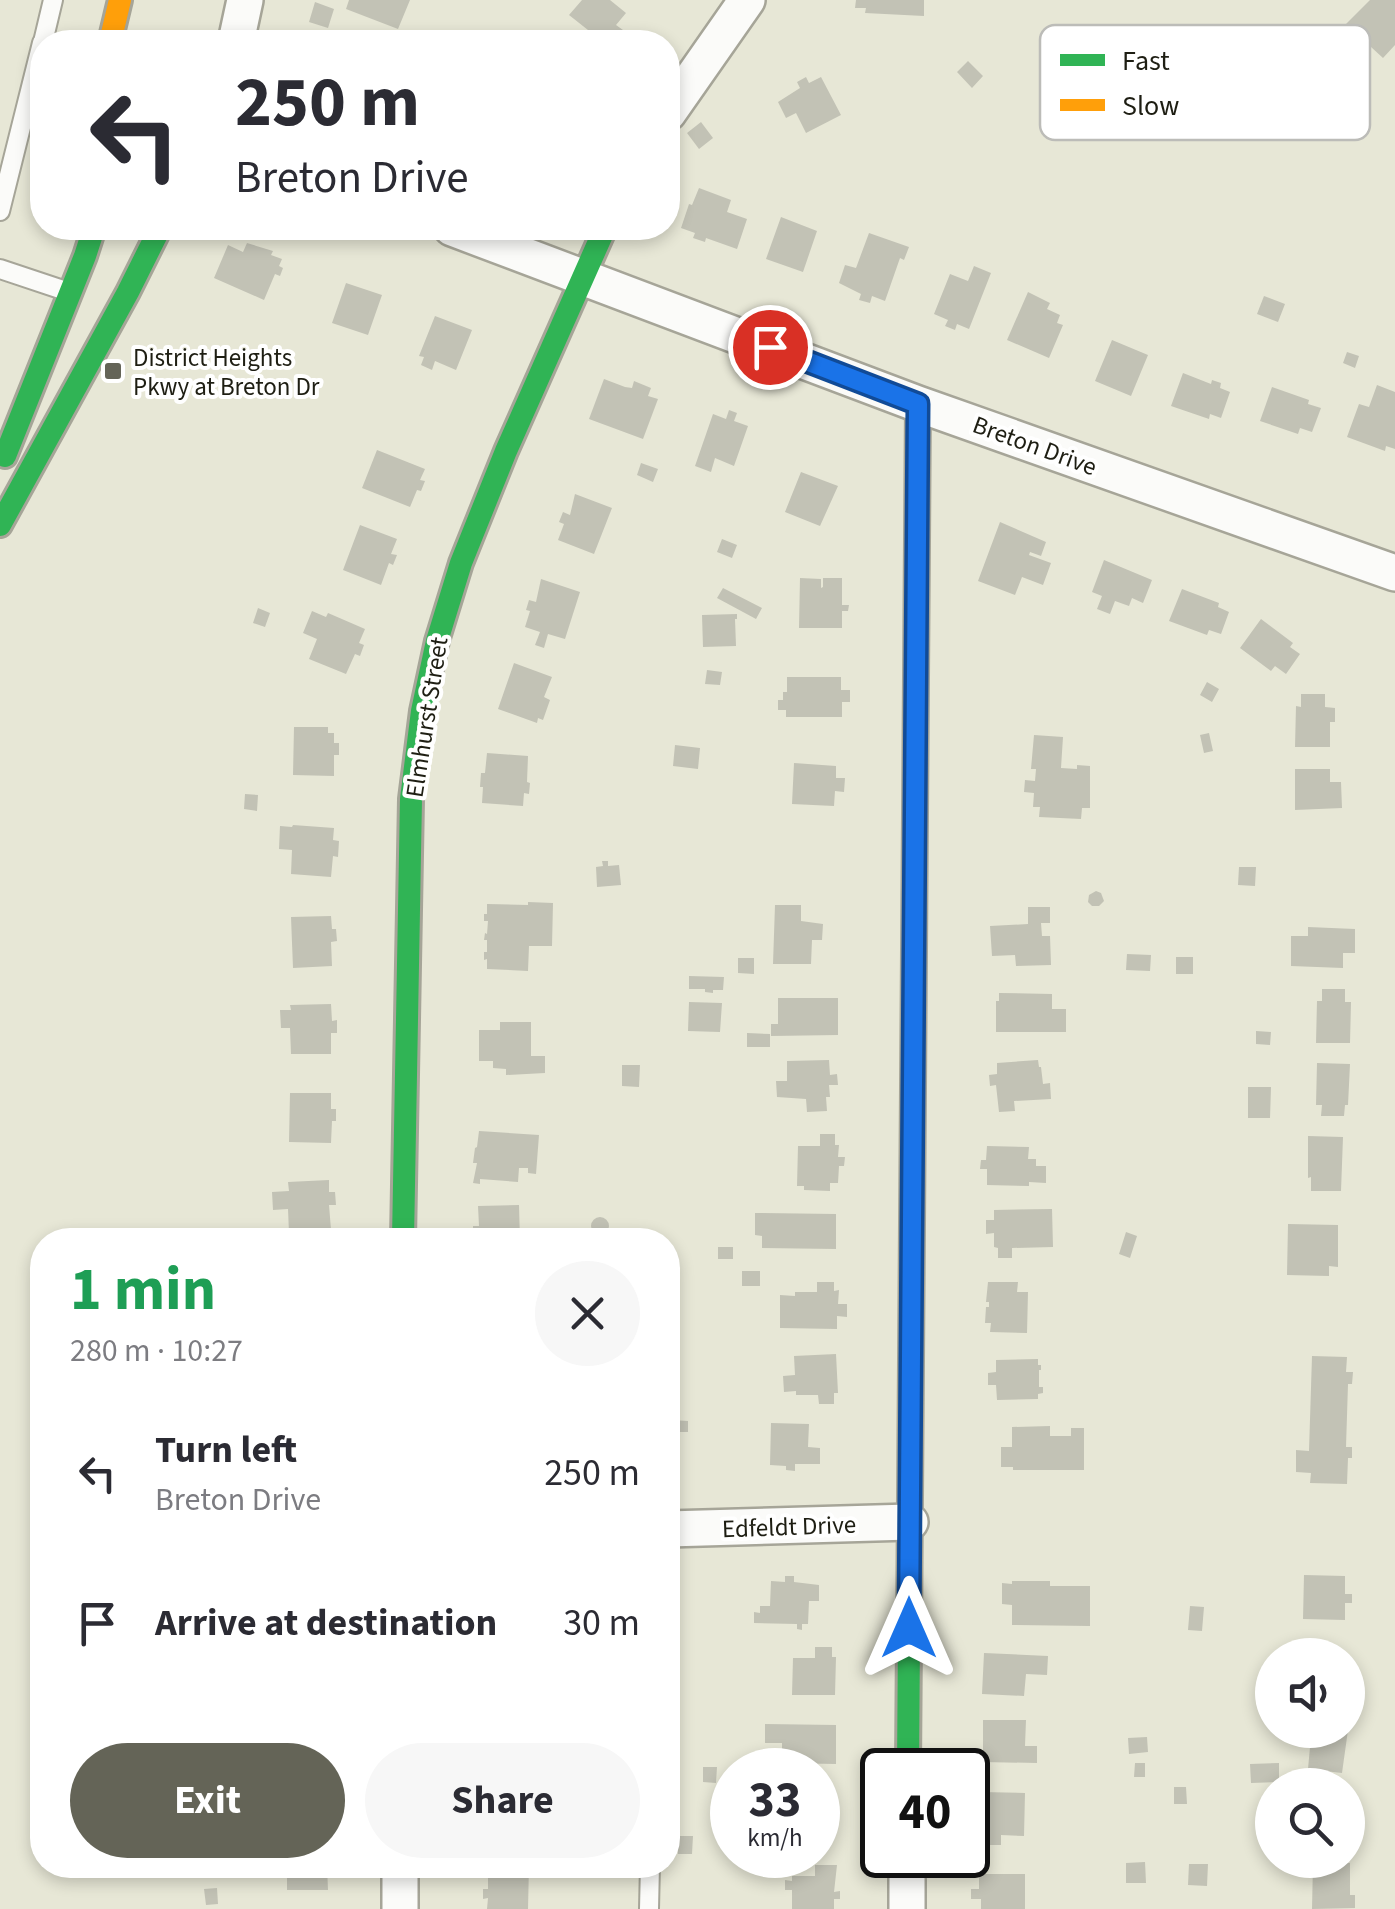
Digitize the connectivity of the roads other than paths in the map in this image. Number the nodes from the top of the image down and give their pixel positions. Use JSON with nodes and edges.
{"nodes":[{"id":1,"x":54,"y":0,"type":"edge"},
{"id":2,"x":120,"y":0,"type":"edge"},
{"id":3,"x":245,"y":0,"type":"edge"},
{"id":4,"x":747,"y":0,"type":"edge"},
{"id":5,"x":46,"y":30,"type":"edge"},
{"id":6,"x":113,"y":30,"type":"edge"},
{"id":7,"x":239,"y":30,"type":"edge"},
{"id":8,"x":30,"y":94,"type":"edge"},
{"id":9,"x":680,"y":96,"type":"edge"},
{"id":10,"x":0,"y":211,"type":"edge"},
{"id":11,"x":90,"y":240,"type":"edge"},
{"id":12,"x":154,"y":240,"type":"edge"},
{"id":13,"x":484,"y":240,"type":"edge"},
{"id":14,"x":600,"y":240,"type":"edge"},
{"id":15,"x":0,"y":269,"type":"edge"},
{"id":16,"x":584,"y":277,"type":"junction"},
{"id":17,"x":71,"y":293,"type":"junction"},
{"id":18,"x":918,"y":404,"type":"junction"},
{"id":19,"x":0,"y":469,"type":"edge"},
{"id":20,"x":0,"y":525,"type":"edge"},
{"id":21,"x":1395,"y":573,"type":"edge"},
{"id":22,"x":403,"y":1228,"type":"edge"},
{"id":23,"x":910,"y":1522,"type":"junction"},
{"id":24,"x":680,"y":1529,"type":"edge"},
{"id":25,"x":908,"y":1748,"type":"edge"},
{"id":26,"x":400,"y":1878,"type":"edge"},
{"id":27,"x":650,"y":1878,"type":"edge"},
{"id":28,"x":907,"y":1878,"type":"edge"},
{"id":29,"x":400,"y":1909,"type":"edge"},
{"id":30,"x":649,"y":1909,"type":"edge"},
{"id":31,"x":907,"y":1909,"type":"edge"}],
"edges":[{"from":1,"to":5,"type":"lane"},
{"from":2,"to":6,"type":"street"},
{"from":3,"to":7,"type":"street"},
{"from":4,"to":9,"type":"street"},
{"from":8,"to":10,"type":"lane"},
{"from":11,"to":17,"type":"street"},
{"from":12,"to":20,"type":"street"},
{"from":13,"to":16,"type":"street","name":"Breton Drive"},
{"from":14,"to":16,"type":"street","name":"Elmhurst Street"},
{"from":15,"to":17,"type":"lane"},
{"from":16,"to":18,"type":"street","name":"Breton Drive"},
{"from":16,"to":22,"type":"street","name":"Elmhurst Street"},
{"from":17,"to":19,"type":"street"},
{"from":18,"to":21,"type":"street","name":"Breton Drive"},
{"from":18,"to":23,"type":"street"},
{"from":23,"to":24,"type":"street","name":"Edfeldt Drive"},
{"from":23,"to":25,"type":"street"},
{"from":26,"to":29,"type":"street"},
{"from":27,"to":30,"type":"lane"},
{"from":28,"to":31,"type":"street"}]}
